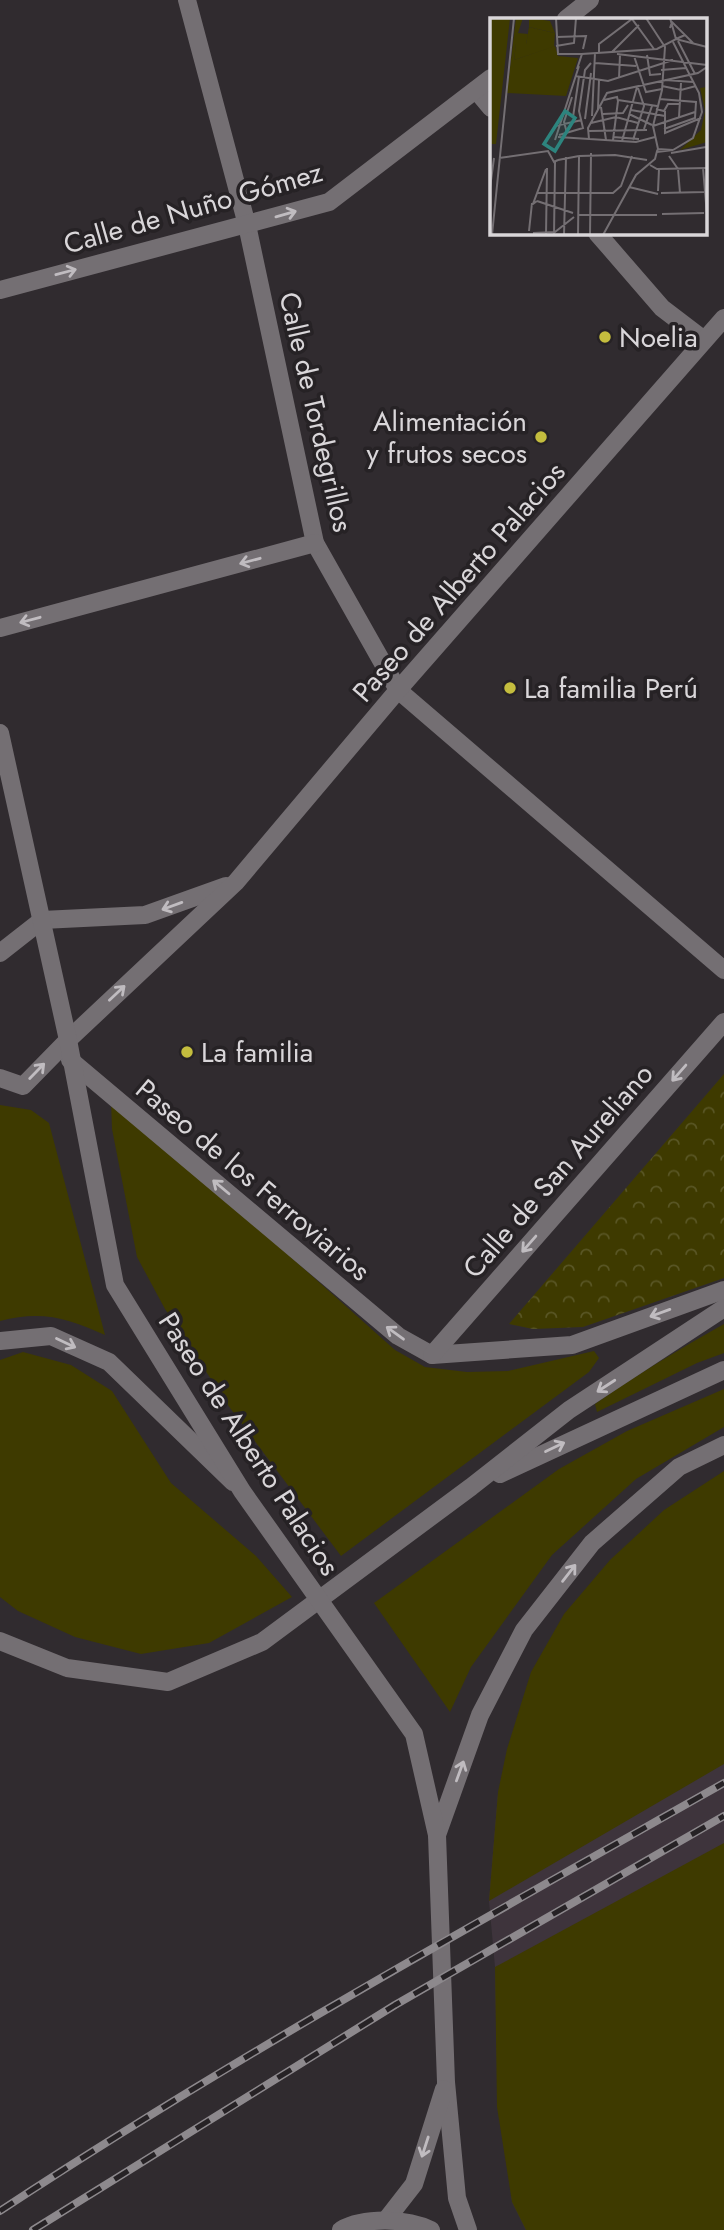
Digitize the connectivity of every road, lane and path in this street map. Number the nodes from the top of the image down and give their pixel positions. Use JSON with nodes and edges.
{"nodes":[{"id":1,"x":187,"y":0,"type":"edge"},
{"id":2,"x":490,"y":79,"type":"edge"},
{"id":3,"x":476,"y":90,"type":"junction"},
{"id":4,"x":490,"y":107,"type":"edge"},
{"id":5,"x":247,"y":225,"type":"junction"},
{"id":6,"x":598,"y":234,"type":"edge"},
{"id":7,"x":0,"y":290,"type":"edge"},
{"id":8,"x":724,"y":318,"type":"edge"},
{"id":9,"x":704,"y":341,"type":"junction"},
{"id":10,"x":316,"y":543,"type":"junction"},
{"id":11,"x":0,"y":628,"type":"edge"},
{"id":12,"x":398,"y":690,"type":"junction"},
{"id":13,"x":0,"y":733,"type":"edge"},
{"id":14,"x":236,"y":882,"type":"junction"},
{"id":15,"x":41,"y":919,"type":"junction"},
{"id":16,"x":0,"y":953,"type":"edge"},
{"id":17,"x":724,"y":970,"type":"edge"},
{"id":18,"x":724,"y":1022,"type":"edge"},
{"id":19,"x":68,"y":1040,"type":"junction"},
{"id":20,"x":70,"y":1059,"type":"junction"},
{"id":21,"x":0,"y":1078,"type":"edge"},
{"id":22,"x":724,"y":1290,"type":"edge"},
{"id":23,"x":724,"y":1308,"type":"edge"},
{"id":24,"x":0,"y":1341,"type":"edge"},
{"id":25,"x":432,"y":1355,"type":"junction"},
{"id":26,"x":724,"y":1370,"type":"edge"},
{"id":27,"x":724,"y":1445,"type":"edge"},
{"id":28,"x":471,"y":1488,"type":"junction"},
{"id":29,"x":242,"y":1491,"type":"junction"},
{"id":30,"x":0,"y":1641,"type":"edge"},
{"id":31,"x":437,"y":1835,"type":"junction"},
{"id":32,"x":446,"y":2082,"type":"junction"},
{"id":33,"x":386,"y":2220,"type":"junction"},
{"id":34,"x":341,"y":2230,"type":"edge"},
{"id":35,"x":430,"y":2230,"type":"edge"},
{"id":36,"x":468,"y":2230,"type":"edge"}],
"edges":[{"from":1,"to":5,"type":"street","name":"Calle de Tordegrillos"},
{"from":2,"to":3,"type":"street","name":"Calle de Nuño Gómez"},
{"from":3,"to":4,"type":"street"},
{"from":5,"to":3,"type":"street","name":"Calle de Nuño Gómez","one_way":true},
{"from":7,"to":5,"type":"street","name":"Calle de Nuño Gómez","one_way":true},
{"from":5,"to":10,"type":"street","name":"Calle de Tordegrillos"},
{"from":6,"to":9,"type":"street"},
{"from":8,"to":9,"type":"street","name":"Paseo de Alberto Palacios"},
{"from":9,"to":12,"type":"street","name":"Paseo de Alberto Palacios"},
{"from":10,"to":11,"type":"street","one_way":true},
{"from":10,"to":12,"type":"street","name":"Calle de Tordegrillos"},
{"from":12,"to":14,"type":"street","name":"Paseo de Alberto Palacios"},
{"from":12,"to":17,"type":"street","name":"Calle de Tordegrillos"},
{"from":13,"to":15,"type":"street"},
{"from":14,"to":15,"type":"street","name":"Paseo de Alberto Palacios","one_way":true},
{"from":19,"to":14,"type":"street","name":"Paseo de Alberto Palacios","one_way":true},
{"from":15,"to":16,"type":"street"},
{"from":15,"to":19,"type":"street"},
{"from":18,"to":25,"type":"street","name":"Calle de San Aureliano","one_way":true},
{"from":19,"to":20,"type":"street"},
{"from":21,"to":19,"type":"street","name":"Paseo de Alberto Palacios","one_way":true},
{"from":25,"to":20,"type":"street","name":"Paseo de los Ferroviarios","one_way":true},
{"from":20,"to":29,"type":"street","name":"Paseo de Alberto Palacios"},
{"from":22,"to":25,"type":"street","one_way":true},
{"from":23,"to":28,"type":"street","one_way":true},
{"from":24,"to":29,"type":"street","one_way":true},
{"from":28,"to":26,"type":"street","one_way":true},
{"from":31,"to":27,"type":"street","one_way":true},
{"from":28,"to":30,"type":"street"},
{"from":29,"to":31,"type":"street","name":"Paseo de Alberto Palacios"},
{"from":31,"to":32,"type":"street"},
{"from":32,"to":33,"type":"street","one_way":true},
{"from":32,"to":36,"type":"street"},
{"from":33,"to":34,"type":"street"},
{"from":33,"to":35,"type":"street"}]}
